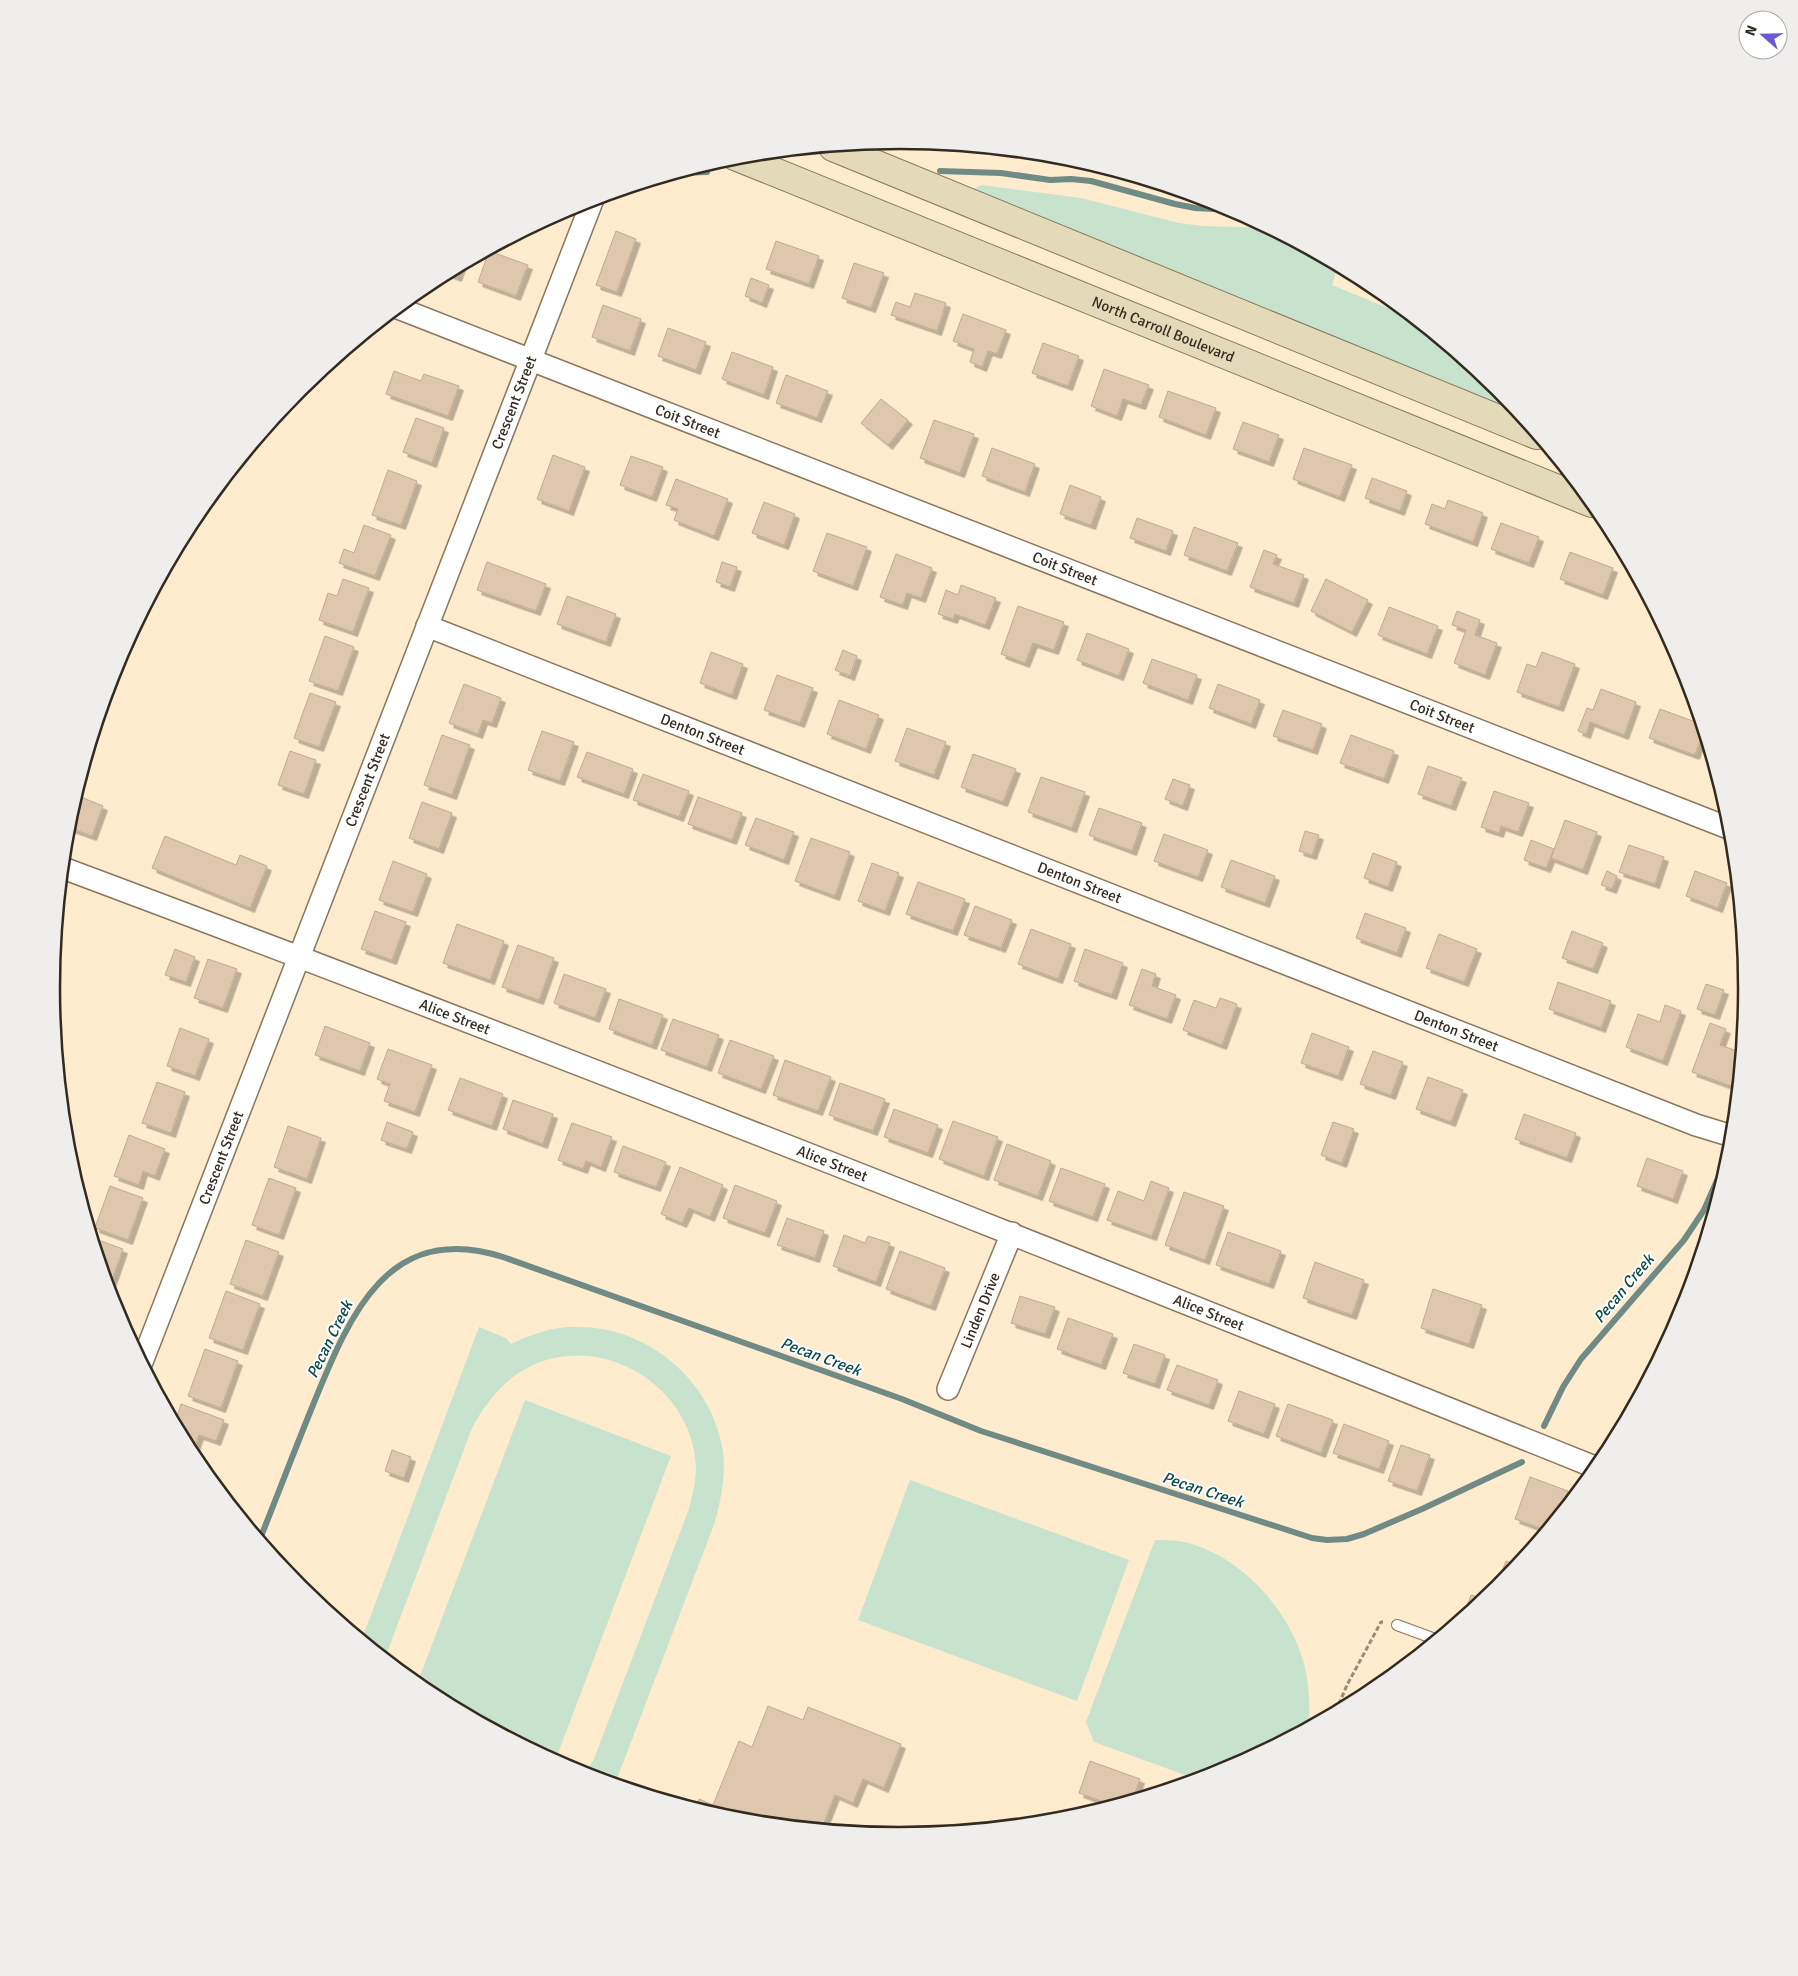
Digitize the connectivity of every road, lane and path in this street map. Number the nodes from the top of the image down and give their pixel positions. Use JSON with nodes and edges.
{"nodes":[{"id":1,"x":843,"y":151,"type":"edge"},
{"id":2,"x":751,"y":162,"type":"edge"},
{"id":3,"x":589,"y":209,"type":"edge"},
{"id":4,"x":404,"y":310,"type":"edge"},
{"id":5,"x":532,"y":360,"type":"junction"},
{"id":6,"x":1526,"y":430,"type":"edge"},
{"id":7,"x":1580,"y":498,"type":"edge"},
{"id":8,"x":428,"y":626,"type":"junction"},
{"id":9,"x":1722,"y":826,"type":"edge"},
{"id":10,"x":68,"y":870,"type":"edge"},
{"id":11,"x":300,"y":956,"type":"junction"},
{"id":12,"x":1725,"y":1134,"type":"edge"},
{"id":13,"x":1012,"y":1233,"type":"junction"},
{"id":14,"x":145,"y":1354,"type":"edge"},
{"id":15,"x":948,"y":1388,"type":"dead end"},
{"id":16,"x":1589,"y":1465,"type":"edge"},
{"id":17,"x":1397,"y":1624,"type":"joint"},
{"id":18,"x":1430,"y":1637,"type":"edge"},
{"id":19,"x":1340,"y":1702,"type":"edge"}],
"edges":[{"from":1,"to":6,"type":"main road"},
{"from":2,"to":7,"type":"main road","name":"North Carroll Boulevard"},
{"from":3,"to":5,"type":"street","name":"Crescent Street"},
{"from":4,"to":5,"type":"street","name":"Coit Street"},
{"from":5,"to":8,"type":"street","name":"Crescent Street"},
{"from":5,"to":9,"type":"street","name":"Coit Street"},
{"from":8,"to":11,"type":"street","name":"Crescent Street"},
{"from":8,"to":12,"type":"street","name":"Denton Street"},
{"from":10,"to":11,"type":"street","name":"Alice Street"},
{"from":11,"to":13,"type":"street","name":"Alice Street"},
{"from":11,"to":14,"type":"street","name":"Crescent Street"},
{"from":13,"to":15,"type":"street","name":"Linden Drive"},
{"from":13,"to":16,"type":"street","name":"Alice Street"},
{"from":17,"to":18,"type":"lane"},
{"from":17,"to":19,"type":"path"}]}
